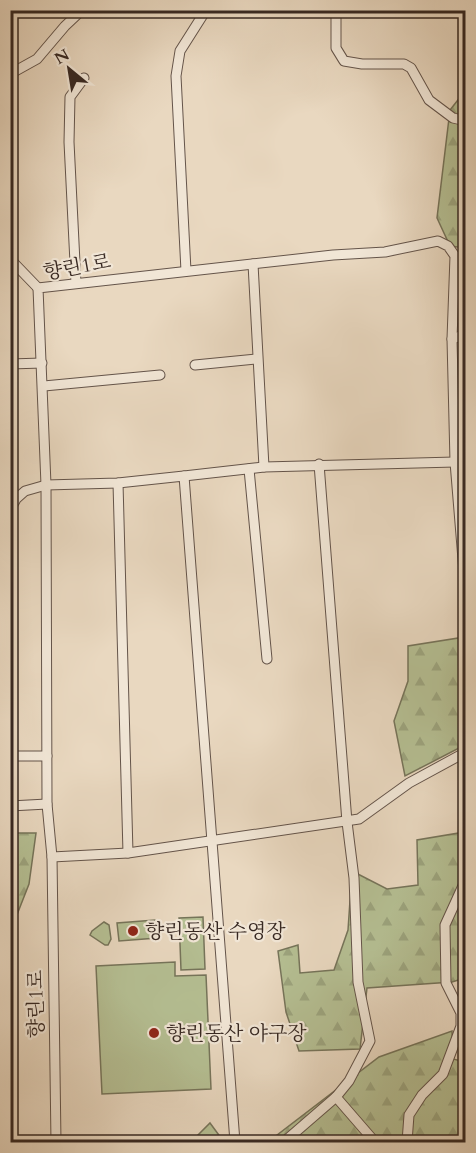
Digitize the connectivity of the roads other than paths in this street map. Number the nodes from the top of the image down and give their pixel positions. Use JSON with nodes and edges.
{"nodes":[{"id":1,"x":82,"y":10,"type":"edge"},
{"id":2,"x":206,"y":10,"type":"edge"},
{"id":3,"x":336,"y":10,"type":"edge"},
{"id":4,"x":342,"y":10,"type":"edge"},
{"id":5,"x":335,"y":29,"type":"junction"},
{"id":6,"x":10,"y":74,"type":"edge"},
{"id":7,"x":84,"y":78,"type":"dead end"},
{"id":8,"x":465,"y":121,"type":"edge"},
{"id":9,"x":455,"y":256,"type":"junction"},
{"id":10,"x":465,"y":256,"type":"edge"},
{"id":11,"x":10,"y":260,"type":"edge"},
{"id":12,"x":253,"y":264,"type":"junction"},
{"id":13,"x":186,"y":271,"type":"junction"},
{"id":14,"x":76,"y":283,"type":"junction"},
{"id":15,"x":38,"y":288,"type":"junction"},
{"id":16,"x":465,"y":334,"type":"edge"},
{"id":17,"x":452,"y":339,"type":"junction"},
{"id":18,"x":257,"y":359,"type":"junction"},
{"id":19,"x":42,"y":363,"type":"junction"},
{"id":20,"x":10,"y":364,"type":"edge"},
{"id":21,"x":195,"y":365,"type":"dead end"},
{"id":22,"x":160,"y":375,"type":"dead end"},
{"id":23,"x":44,"y":386,"type":"junction"},
{"id":24,"x":455,"y":462,"type":"junction"},
{"id":25,"x":319,"y":464,"type":"junction"},
{"id":26,"x":264,"y":467,"type":"junction"},
{"id":27,"x":249,"y":469,"type":"junction"},
{"id":28,"x":184,"y":476,"type":"junction"},
{"id":29,"x":118,"y":483,"type":"junction"},
{"id":30,"x":46,"y":485,"type":"junction"},
{"id":31,"x":13,"y":497,"type":"edge"},
{"id":32,"x":10,"y":510,"type":"edge"},
{"id":33,"x":465,"y":596,"type":"edge"},
{"id":34,"x":267,"y":660,"type":"dead end"},
{"id":35,"x":465,"y":752,"type":"edge"},
{"id":36,"x":10,"y":756,"type":"edge"},
{"id":37,"x":47,"y":756,"type":"junction"},
{"id":38,"x":47,"y":804,"type":"junction"},
{"id":39,"x":10,"y":806,"type":"edge"},
{"id":40,"x":347,"y":822,"type":"junction"},
{"id":41,"x":211,"y":840,"type":"junction"},
{"id":42,"x":128,"y":853,"type":"junction"},
{"id":43,"x":52,"y":856,"type":"junction"},
{"id":44,"x":465,"y":879,"type":"edge"},
{"id":45,"x":336,"y":1097,"type":"junction"},
{"id":46,"x":56,"y":1143,"type":"edge"},
{"id":47,"x":235,"y":1143,"type":"edge"},
{"id":48,"x":284,"y":1143,"type":"edge"},
{"id":49,"x":375,"y":1143,"type":"edge"},
{"id":50,"x":407,"y":1143,"type":"edge"}],
"edges":[{"from":1,"to":6,"type":"street"},
{"from":2,"to":13,"type":"street"},
{"from":3,"to":5,"type":"street"},
{"from":4,"to":5,"type":"street"},
{"from":5,"to":8,"type":"street"},
{"from":7,"to":14,"type":"street"},
{"from":9,"to":10,"type":"street"},
{"from":9,"to":12,"type":"street","name":"향린1로"},
{"from":9,"to":17,"type":"street"},
{"from":11,"to":15,"type":"street"},
{"from":12,"to":13,"type":"street","name":"향린1로"},
{"from":12,"to":18,"type":"street"},
{"from":13,"to":14,"type":"street","name":"향린1로"},
{"from":14,"to":15,"type":"street","name":"향린1로"},
{"from":15,"to":19,"type":"street","name":"향린1로"},
{"from":16,"to":17,"type":"street"},
{"from":17,"to":24,"type":"street"},
{"from":18,"to":21,"type":"street"},
{"from":18,"to":26,"type":"street"},
{"from":19,"to":20,"type":"street"},
{"from":19,"to":23,"type":"street","name":"향린1로"},
{"from":22,"to":23,"type":"street"},
{"from":23,"to":30,"type":"street","name":"향린1로"},
{"from":24,"to":25,"type":"street"},
{"from":24,"to":33,"type":"street"},
{"from":25,"to":26,"type":"street"},
{"from":25,"to":40,"type":"street"},
{"from":26,"to":27,"type":"street"},
{"from":27,"to":28,"type":"street"},
{"from":27,"to":34,"type":"street"},
{"from":28,"to":29,"type":"street"},
{"from":28,"to":41,"type":"street"},
{"from":29,"to":30,"type":"street"},
{"from":29,"to":42,"type":"street"},
{"from":30,"to":31,"type":"street"},
{"from":30,"to":37,"type":"street","name":"향린1로"},
{"from":31,"to":32,"type":"street"},
{"from":35,"to":40,"type":"street"},
{"from":36,"to":37,"type":"street"},
{"from":37,"to":38,"type":"street","name":"향린1로"},
{"from":38,"to":39,"type":"street"},
{"from":38,"to":43,"type":"street","name":"향린1로"},
{"from":40,"to":41,"type":"street"},
{"from":40,"to":45,"type":"street"},
{"from":41,"to":42,"type":"street"},
{"from":41,"to":47,"type":"street"},
{"from":42,"to":43,"type":"street"},
{"from":43,"to":46,"type":"street","name":"향린1로"},
{"from":44,"to":50,"type":"street"},
{"from":45,"to":48,"type":"street"},
{"from":45,"to":49,"type":"street"}]}
